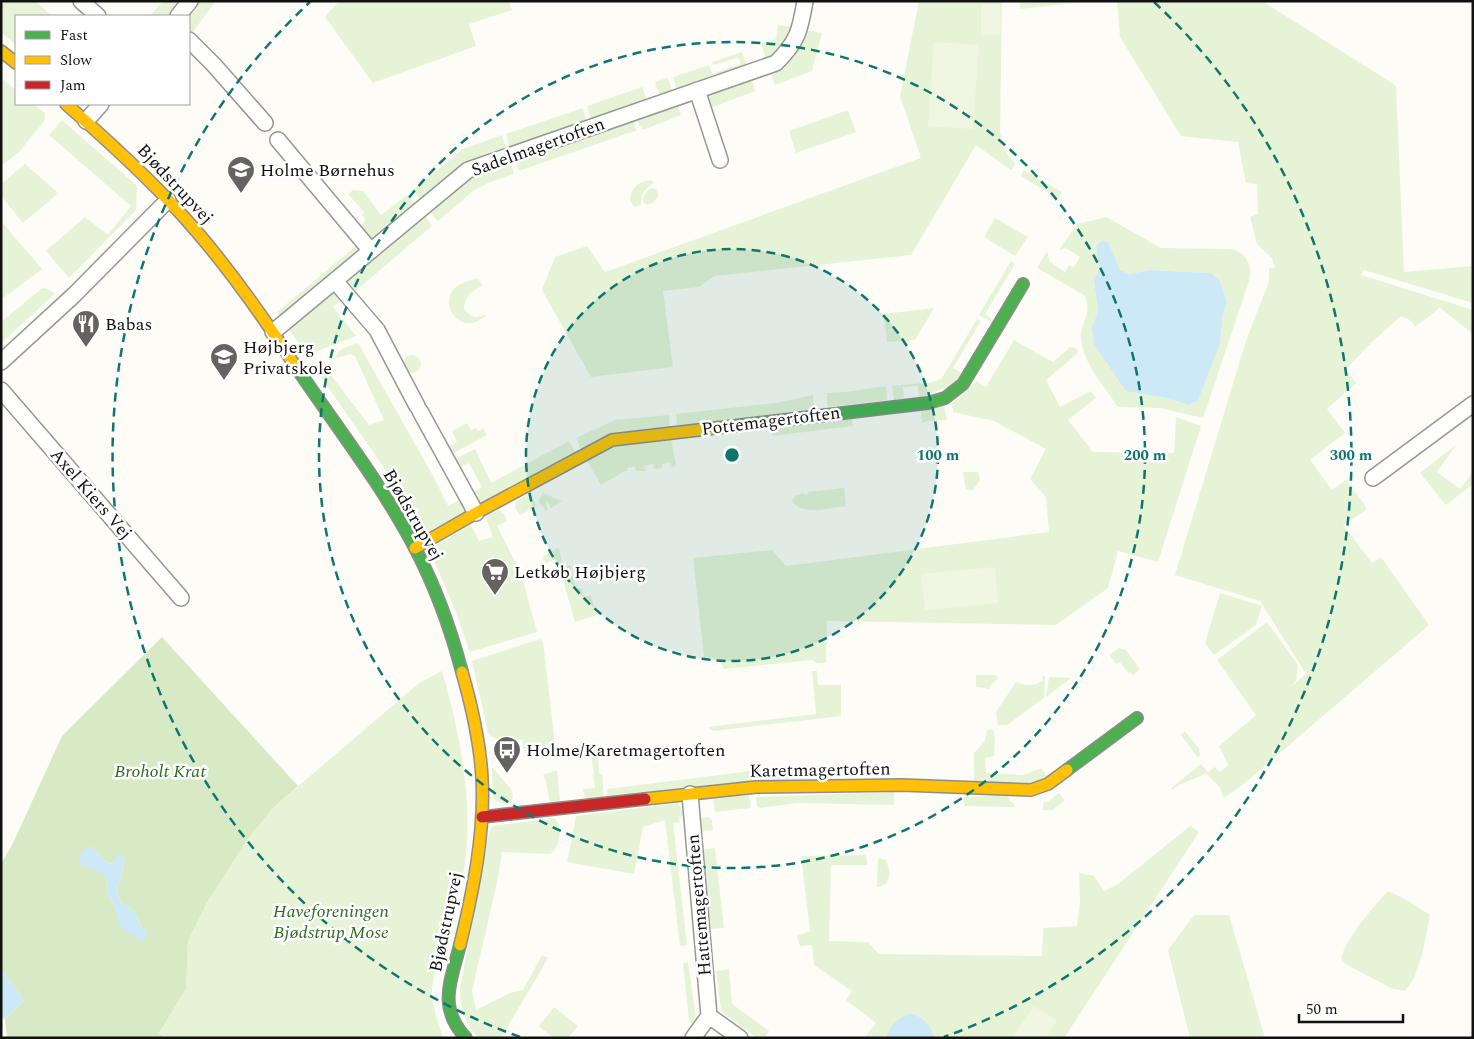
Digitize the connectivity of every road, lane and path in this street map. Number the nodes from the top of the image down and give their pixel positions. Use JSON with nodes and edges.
{"nodes":[{"id":1,"x":81,"y":1,"type":"edge"},
{"id":2,"x":190,"y":1,"type":"edge"},
{"id":3,"x":805,"y":1,"type":"edge"},
{"id":4,"x":97,"y":15,"type":"edge"},
{"id":5,"x":179,"y":15,"type":"edge"},
{"id":6,"x":190,"y":41,"type":"edge"},
{"id":7,"x":1,"y":51,"type":"edge"},
{"id":8,"x":15,"y":62,"type":"edge"},
{"id":9,"x":697,"y":90,"type":"junction"},
{"id":10,"x":67,"y":105,"type":"edge"},
{"id":11,"x":100,"y":105,"type":"edge"},
{"id":12,"x":86,"y":121,"type":"junction"},
{"id":13,"x":265,"y":124,"type":"dead end"},
{"id":14,"x":278,"y":140,"type":"dead end"},
{"id":15,"x":720,"y":160,"type":"dead end"},
{"id":16,"x":168,"y":200,"type":"junction"},
{"id":17,"x":371,"y":251,"type":"junction"},
{"id":18,"x":335,"y":281,"type":"junction"},
{"id":19,"x":1022,"y":284,"type":"dead end"},
{"id":20,"x":274,"y":332,"type":"junction"},
{"id":21,"x":1,"y":362,"type":"edge"},
{"id":22,"x":1,"y":390,"type":"edge"},
{"id":23,"x":1473,"y":404,"type":"edge"},
{"id":24,"x":1373,"y":478,"type":"dead end"},
{"id":25,"x":476,"y":513,"type":"junction"},
{"id":26,"x":415,"y":548,"type":"junction"},
{"id":27,"x":181,"y":598,"type":"dead end"},
{"id":28,"x":1137,"y":718,"type":"dead end"},
{"id":29,"x":690,"y":794,"type":"junction"},
{"id":30,"x":482,"y":817,"type":"junction"},
{"id":31,"x":709,"y":1016,"type":"junction"},
{"id":32,"x":466,"y":1038,"type":"edge"},
{"id":33,"x":694,"y":1038,"type":"edge"},
{"id":34,"x":740,"y":1038,"type":"edge"}],
"edges":[{"from":1,"to":4,"type":"street"},
{"from":2,"to":5,"type":"street"},
{"from":3,"to":9,"type":"street","name":"Sadelmagertoften"},
{"from":6,"to":13,"type":"street"},
{"from":7,"to":8,"type":"street"},
{"from":9,"to":15,"type":"street"},
{"from":9,"to":17,"type":"street","name":"Sadelmagertoften"},
{"from":10,"to":12,"type":"street","name":"Bjødstrupvej"},
{"from":11,"to":12,"type":"street"},
{"from":12,"to":16,"type":"street","name":"Bjødstrupvej"},
{"from":14,"to":17,"type":"street"},
{"from":16,"to":20,"type":"street","name":"Bjødstrupvej"},
{"from":16,"to":21,"type":"street"},
{"from":17,"to":18,"type":"street","name":"Sadelmagertoften"},
{"from":18,"to":20,"type":"street","name":"Sadelmagertoften"},
{"from":18,"to":25,"type":"street"},
{"from":19,"to":25,"type":"street","name":"Pottemagertoften"},
{"from":20,"to":26,"type":"street","name":"Bjødstrupvej"},
{"from":22,"to":27,"type":"street","name":"Axel Kiers Vej"},
{"from":23,"to":24,"type":"street"},
{"from":25,"to":26,"type":"street","name":"Pottemagertoften"},
{"from":26,"to":30,"type":"street","name":"Bjødstrupvej"},
{"from":28,"to":29,"type":"street","name":"Karetmagertoften"},
{"from":29,"to":30,"type":"street","name":"Karetmagertoften"},
{"from":29,"to":31,"type":"street","name":"Hattemagertoften"},
{"from":30,"to":32,"type":"street","name":"Bjødstrupvej"},
{"from":31,"to":33,"type":"street"},
{"from":31,"to":34,"type":"street"}]}
